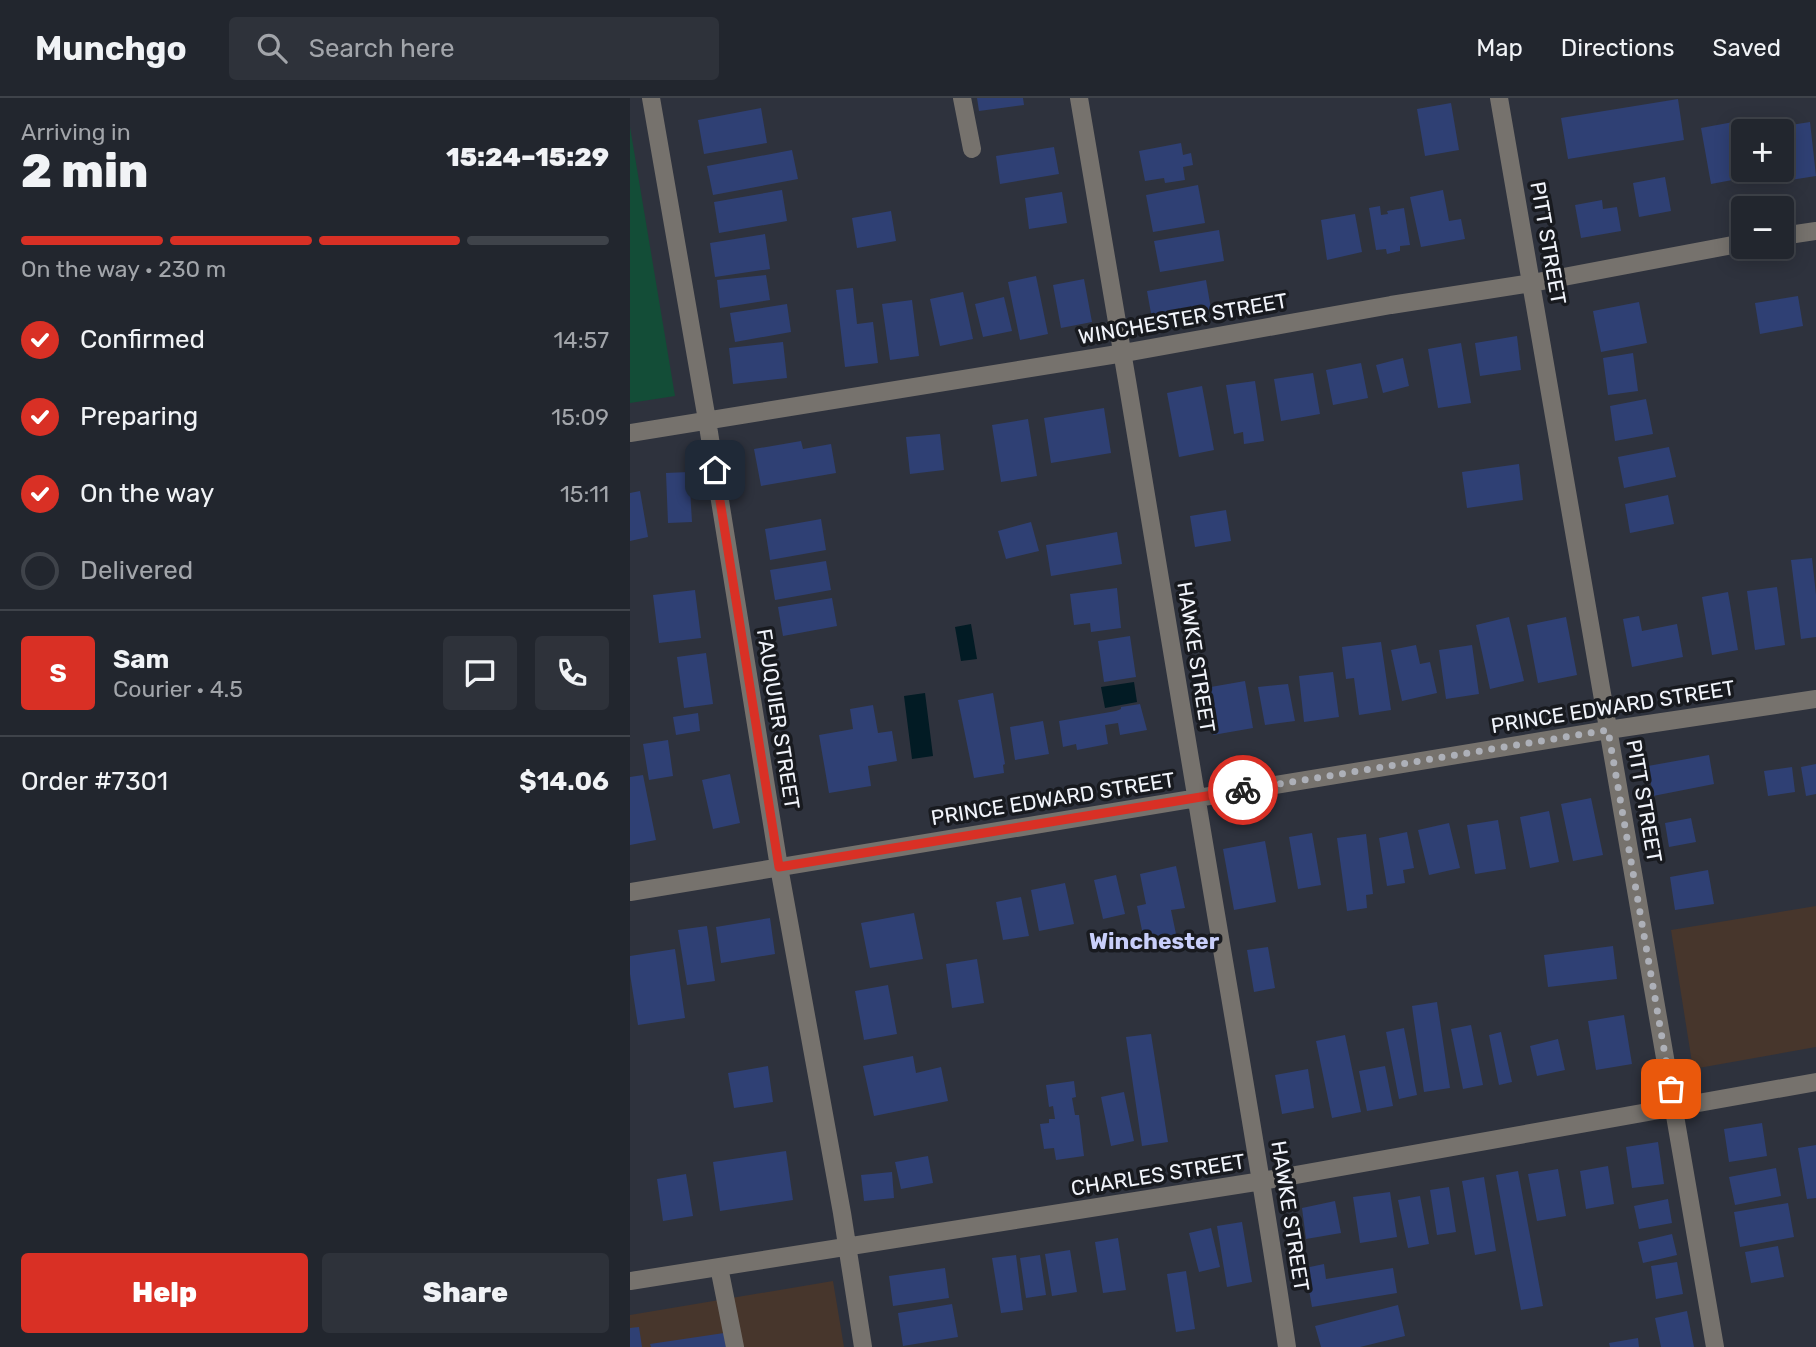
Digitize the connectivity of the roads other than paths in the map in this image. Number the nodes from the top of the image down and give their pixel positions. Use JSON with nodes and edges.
{"nodes":[{"id":1,"x":650,"y":98,"type":"edge"},
{"id":2,"x":962,"y":98,"type":"edge"},
{"id":3,"x":1079,"y":98,"type":"edge"},
{"id":4,"x":1499,"y":98,"type":"edge"},
{"id":5,"x":972,"y":149,"type":"dead end"},
{"id":6,"x":1816,"y":231,"type":"edge"},
{"id":7,"x":1794,"y":234,"type":"edge"},
{"id":8,"x":1731,"y":245,"type":"edge"},
{"id":9,"x":1532,"y":283,"type":"junction"},
{"id":10,"x":1124,"y":354,"type":"junction"},
{"id":11,"x":707,"y":420,"type":"junction"},
{"id":12,"x":630,"y":433,"type":"edge"},
{"id":13,"x":1816,"y":699,"type":"edge"},
{"id":14,"x":1608,"y":730,"type":"junction"},
{"id":15,"x":1196,"y":798,"type":"junction"},
{"id":16,"x":779,"y":867,"type":"junction"},
{"id":17,"x":630,"y":892,"type":"edge"},
{"id":18,"x":1816,"y":1082,"type":"edge"},
{"id":19,"x":1674,"y":1106,"type":"junction"},
{"id":20,"x":1262,"y":1181,"type":"junction"},
{"id":21,"x":848,"y":1247,"type":"junction"},
{"id":22,"x":719,"y":1267,"type":"junction"},
{"id":23,"x":630,"y":1281,"type":"edge"},
{"id":24,"x":735,"y":1347,"type":"edge"},
{"id":25,"x":863,"y":1347,"type":"edge"},
{"id":26,"x":1287,"y":1347,"type":"edge"},
{"id":27,"x":1716,"y":1347,"type":"edge"}],
"edges":[{"from":1,"to":11,"type":"street","name":"FAUQUIER STREET"},
{"from":2,"to":5,"type":"street"},
{"from":3,"to":10,"type":"street","name":"HAWKE STREET"},
{"from":4,"to":9,"type":"street","name":"PITT STREET"},
{"from":6,"to":7,"type":"street"},
{"from":8,"to":9,"type":"street","name":"WINCHESTER STREET"},
{"from":9,"to":10,"type":"street","name":"WINCHESTER STREET"},
{"from":9,"to":14,"type":"street","name":"PITT STREET"},
{"from":10,"to":11,"type":"street","name":"WINCHESTER STREET"},
{"from":10,"to":15,"type":"street","name":"HAWKE STREET"},
{"from":11,"to":12,"type":"street","name":"WINCHESTER STREET"},
{"from":11,"to":16,"type":"street","name":"FAUQUIER STREET"},
{"from":13,"to":14,"type":"street","name":"PRINCE EDWARD STREET"},
{"from":14,"to":15,"type":"street","name":"PRINCE EDWARD STREET"},
{"from":14,"to":19,"type":"street","name":"PITT STREET"},
{"from":15,"to":16,"type":"street","name":"PRINCE EDWARD STREET"},
{"from":15,"to":20,"type":"street","name":"HAWKE STREET"},
{"from":16,"to":17,"type":"street","name":"PRINCE EDWARD STREET"},
{"from":16,"to":21,"type":"street","name":"FAUQUIER STREET"},
{"from":18,"to":19,"type":"street","name":"CHARLES STREET"},
{"from":19,"to":20,"type":"street","name":"CHARLES STREET"},
{"from":19,"to":27,"type":"street","name":"PITT STREET"},
{"from":20,"to":21,"type":"street","name":"CHARLES STREET"},
{"from":20,"to":26,"type":"street","name":"HAWKE STREET"},
{"from":21,"to":22,"type":"street","name":"CHARLES STREET"},
{"from":21,"to":25,"type":"street","name":"FAUQUIER STREET"},
{"from":22,"to":23,"type":"street","name":"CHARLES STREET"},
{"from":22,"to":24,"type":"street"}]}
